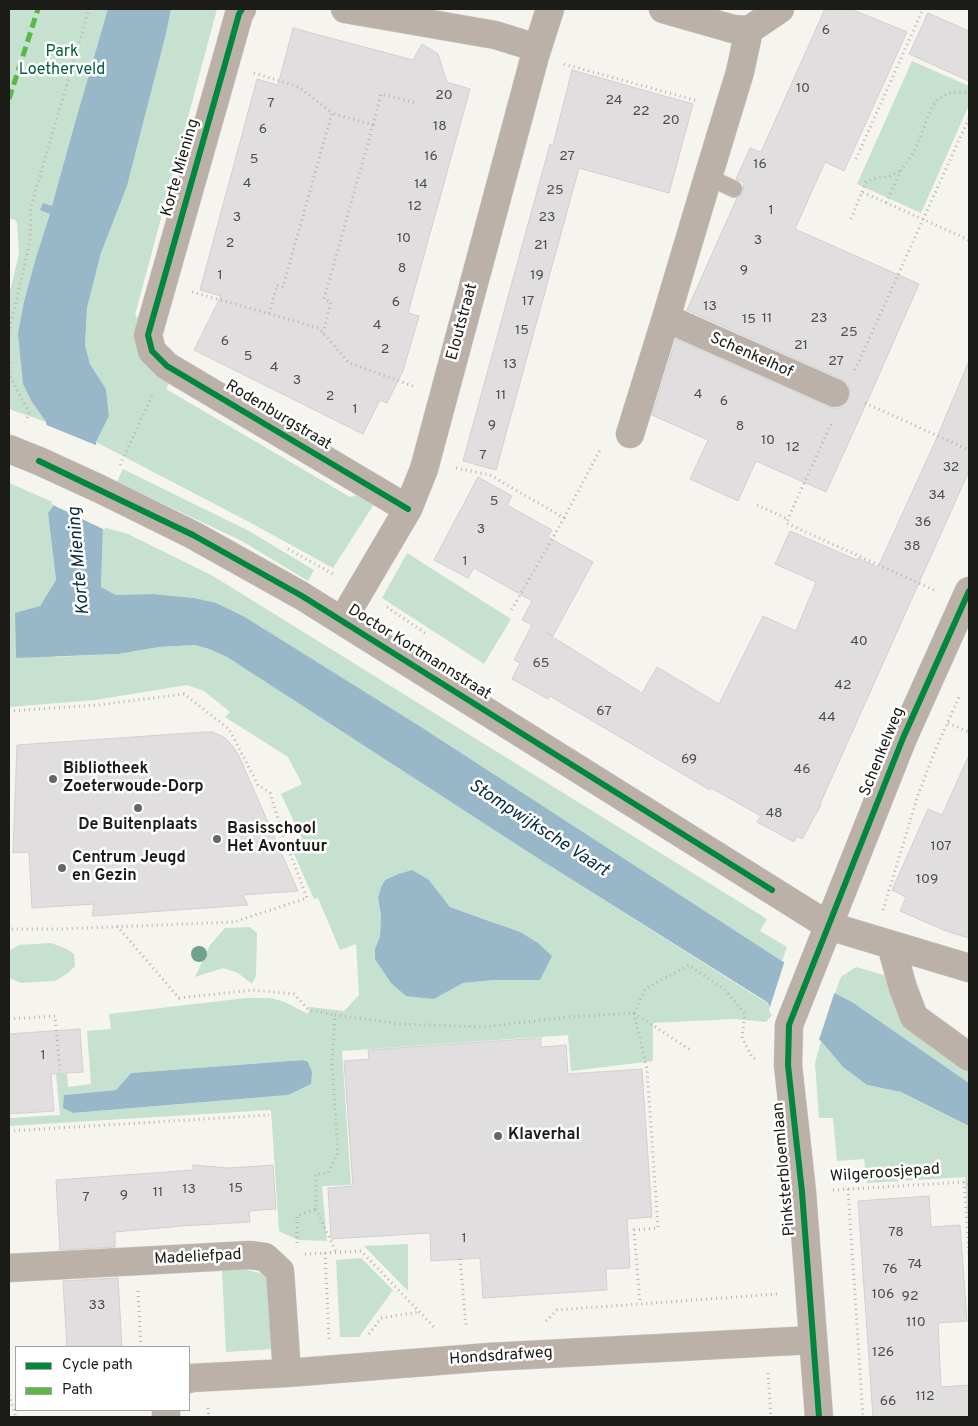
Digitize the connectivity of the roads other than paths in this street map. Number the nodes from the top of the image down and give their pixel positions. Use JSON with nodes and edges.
{"nodes":[{"id":1,"x":242,"y":9,"type":"edge"},
{"id":2,"x":345,"y":9,"type":"edge"},
{"id":3,"x":550,"y":9,"type":"edge"},
{"id":4,"x":664,"y":9,"type":"edge"},
{"id":5,"x":780,"y":9,"type":"edge"},
{"id":6,"x":749,"y":30,"type":"junction"},
{"id":7,"x":536,"y":52,"type":"junction"},
{"id":8,"x":708,"y":177,"type":"junction"},
{"id":9,"x":734,"y":189,"type":"dead end"},
{"id":10,"x":666,"y":318,"type":"junction"},
{"id":11,"x":148,"y":335,"type":"joint"},
{"id":12,"x":840,"y":394,"type":"road end"},
{"id":13,"x":632,"y":428,"type":"road end"},
{"id":14,"x":22,"y":454,"type":"edge"},
{"id":15,"x":408,"y":509,"type":"junction"},
{"id":16,"x":967,"y":597,"type":"edge"},
{"id":17,"x":342,"y":621,"type":"junction"},
{"id":18,"x":829,"y":926,"type":"junction"},
{"id":19,"x":883,"y":942,"type":"junction"},
{"id":20,"x":969,"y":968,"type":"edge"},
{"id":21,"x":969,"y":1058,"type":"edge"},
{"id":22,"x":9,"y":1268,"type":"edge"},
{"id":23,"x":813,"y":1340,"type":"junction"},
{"id":24,"x":287,"y":1373,"type":"junction"},
{"id":25,"x":190,"y":1378,"type":"edge"},
{"id":26,"x":819,"y":1417,"type":"edge"}],
"edges":[{"from":1,"to":11,"type":"street","name":"Korte Miening"},
{"from":2,"to":7,"type":"street"},
{"from":3,"to":7,"type":"street","name":"Eloutstraat"},
{"from":4,"to":6,"type":"street"},
{"from":5,"to":6,"type":"street"},
{"from":6,"to":8,"type":"street"},
{"from":7,"to":15,"type":"street","name":"Eloutstraat"},
{"from":8,"to":9,"type":"lane"},
{"from":8,"to":10,"type":"street"},
{"from":10,"to":12,"type":"street","name":"Schenkelhof"},
{"from":10,"to":13,"type":"street"},
{"from":11,"to":15,"type":"street","name":"Rodenburgstraat"},
{"from":14,"to":17,"type":"street","name":"Doctor Kortmannstraat"},
{"from":15,"to":17,"type":"street","name":"Eloutstraat"},
{"from":16,"to":18,"type":"street","name":"Schenkelweg"},
{"from":17,"to":18,"type":"street","name":"Doctor Kortmannstraat"},
{"from":18,"to":19,"type":"street","name":"Doctor Kortmannstraat"},
{"from":18,"to":23,"type":"street","name":"Pinksterbloemlaan"},
{"from":19,"to":20,"type":"street","name":"Doctor Kortmannstraat"},
{"from":19,"to":21,"type":"street"},
{"from":22,"to":24,"type":"street","name":"Madeliefpad"},
{"from":23,"to":24,"type":"street","name":"Hondsdrafweg"},
{"from":23,"to":26,"type":"street","name":"Pinksterbloemlaan"},
{"from":24,"to":25,"type":"street","name":"Hondsdrafweg"}]}
